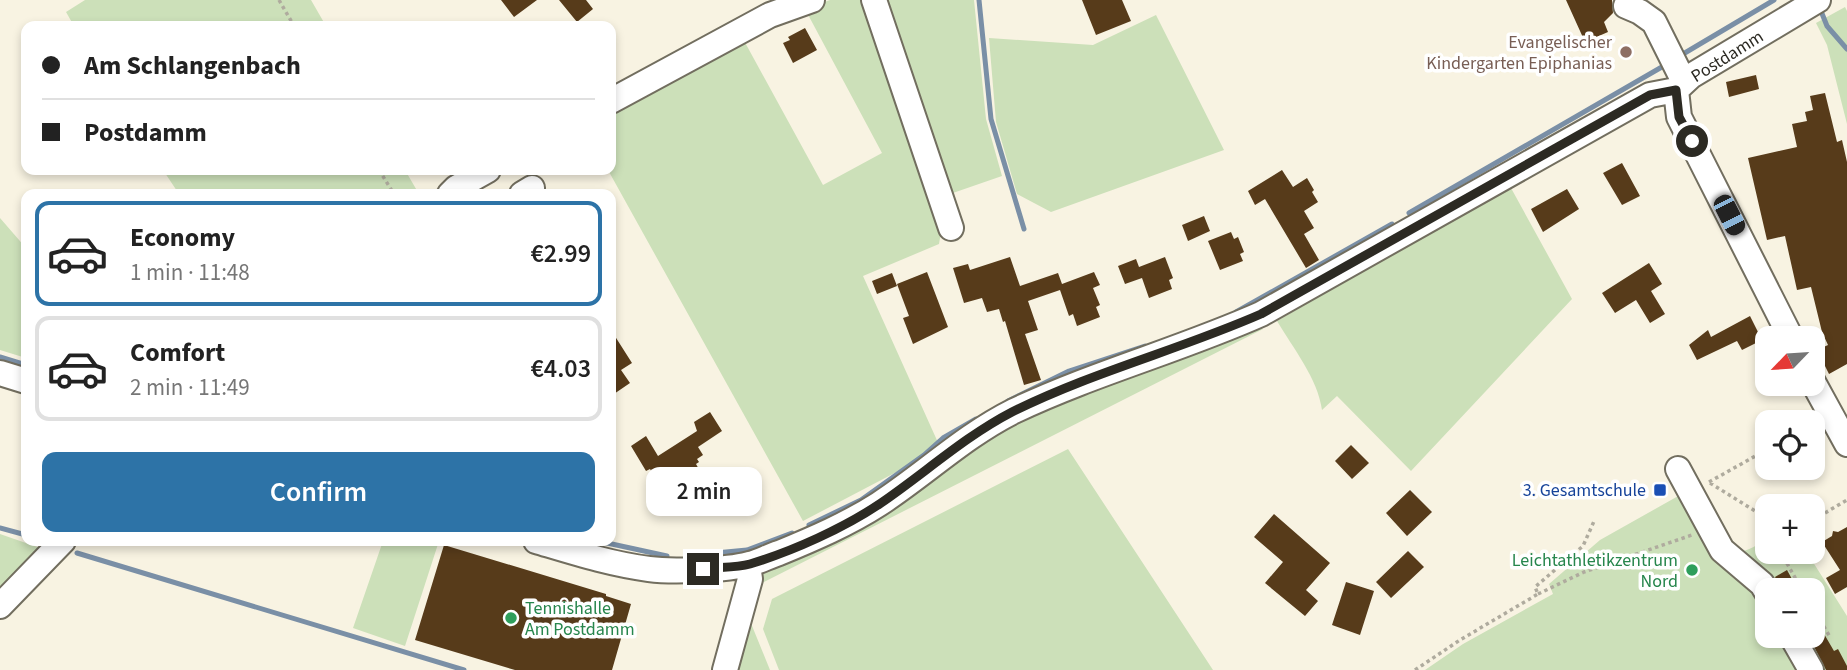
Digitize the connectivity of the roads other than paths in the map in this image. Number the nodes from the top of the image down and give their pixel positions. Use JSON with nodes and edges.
{"nodes":[{"id":1,"x":812,"y":0,"type":"edge"},
{"id":2,"x":874,"y":0,"type":"edge"},
{"id":3,"x":1818,"y":0,"type":"edge"},
{"id":4,"x":1626,"y":6,"type":"dead end"},
{"id":5,"x":1677,"y":73,"type":"junction"},
{"id":6,"x":616,"y":98,"type":"edge"},
{"id":7,"x":479,"y":175,"type":"edge"},
{"id":8,"x":455,"y":189,"type":"edge"},
{"id":9,"x":951,"y":228,"type":"dead end"},
{"id":10,"x":1785,"y":326,"type":"edge"},
{"id":11,"x":0,"y":373,"type":"edge"},
{"id":12,"x":21,"y":379,"type":"edge"},
{"id":13,"x":1821,"y":396,"type":"edge"},
{"id":14,"x":1847,"y":444,"type":"edge"},
{"id":15,"x":1688,"y":472,"type":"road end"},
{"id":16,"x":57,"y":546,"type":"edge"},
{"id":17,"x":552,"y":546,"type":"edge"},
{"id":18,"x":748,"y":565,"type":"junction"},
{"id":19,"x":1755,"y":578,"type":"edge"},
{"id":20,"x":0,"y":606,"type":"edge"},
{"id":21,"x":1798,"y":648,"type":"edge"},
{"id":22,"x":725,"y":670,"type":"edge"},
{"id":23,"x":1811,"y":670,"type":"edge"}],
"edges":[{"from":1,"to":6,"type":"street"},
{"from":2,"to":9,"type":"street"},
{"from":3,"to":5,"type":"street","name":"Postdamm"},
{"from":4,"to":5,"type":"street"},
{"from":5,"to":10,"type":"street"},
{"from":5,"to":18,"type":"street","name":"Postdamm"},
{"from":7,"to":8,"type":"street"},
{"from":11,"to":12,"type":"street"},
{"from":13,"to":14,"type":"street"},
{"from":15,"to":19,"type":"street"},
{"from":16,"to":20,"type":"street"},
{"from":17,"to":18,"type":"street","name":"Postdamm"},
{"from":18,"to":22,"type":"street"},
{"from":21,"to":23,"type":"street"}]}
